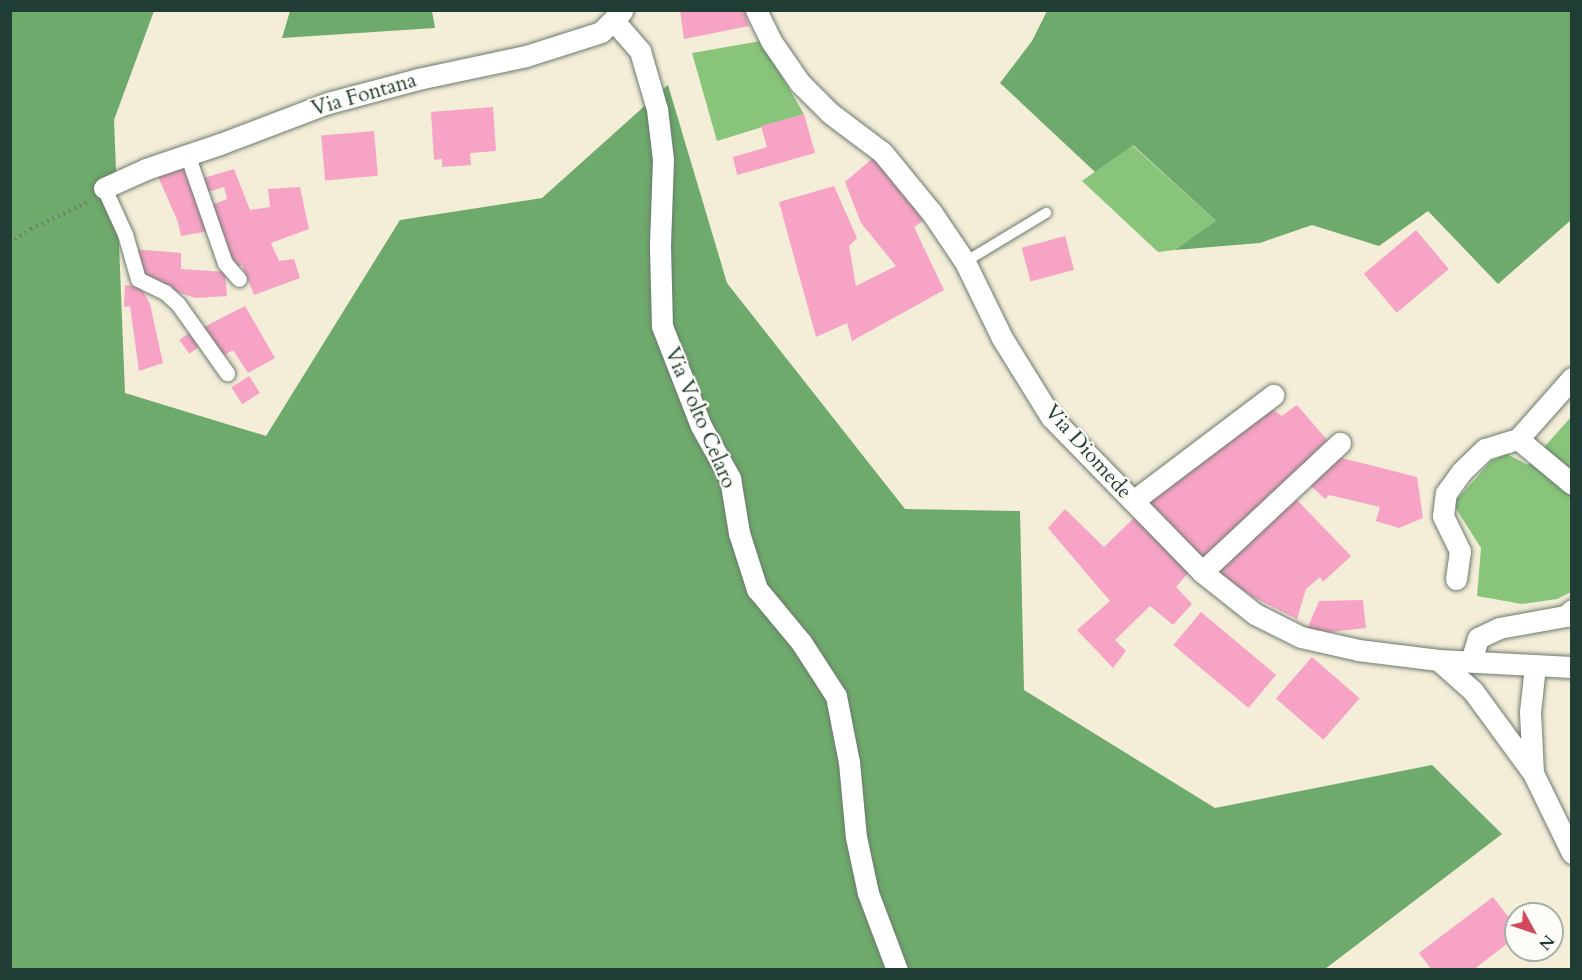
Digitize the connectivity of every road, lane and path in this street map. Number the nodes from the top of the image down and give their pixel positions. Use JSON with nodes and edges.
{"nodes":[{"id":1,"x":756,"y":10,"type":"edge"},
{"id":2,"x":618,"y":16,"type":"edge"},
{"id":3,"x":187,"y":154,"type":"junction"},
{"id":4,"x":104,"y":188,"type":"junction"},
{"id":5,"x":1046,"y":213,"type":"dead end"},
{"id":6,"x":10,"y":243,"type":"edge"},
{"id":7,"x":965,"y":262,"type":"junction"},
{"id":8,"x":239,"y":279,"type":"dead end"},
{"id":9,"x":227,"y":373,"type":"dead end"},
{"id":10,"x":1572,"y":378,"type":"edge"},
{"id":11,"x":1274,"y":395,"type":"dead end"},
{"id":12,"x":1518,"y":439,"type":"junction"},
{"id":13,"x":1340,"y":443,"type":"dead end"},
{"id":14,"x":1572,"y":484,"type":"edge"},
{"id":15,"x":1133,"y":501,"type":"junction"},
{"id":16,"x":1202,"y":572,"type":"junction"},
{"id":17,"x":1456,"y":579,"type":"dead end"},
{"id":18,"x":1572,"y":610,"type":"edge"},
{"id":19,"x":1438,"y":660,"type":"junction"},
{"id":20,"x":1471,"y":661,"type":"junction"},
{"id":21,"x":1535,"y":666,"type":"junction"},
{"id":22,"x":1572,"y":667,"type":"edge"},
{"id":23,"x":1533,"y":773,"type":"junction"},
{"id":24,"x":1572,"y":852,"type":"edge"},
{"id":25,"x":897,"y":969,"type":"edge"}],
"edges":[{"from":1,"to":7,"type":"street","name":"Via Diomede"},
{"from":2,"to":3,"type":"street","name":"Via Fontana"},
{"from":2,"to":25,"type":"street","name":"Via Volto Celaro"},
{"from":3,"to":4,"type":"street","name":"Via Fontana"},
{"from":3,"to":8,"type":"street"},
{"from":4,"to":6,"type":"path"},
{"from":4,"to":9,"type":"street"},
{"from":5,"to":7,"type":"lane"},
{"from":7,"to":15,"type":"street","name":"Via Diomede"},
{"from":10,"to":12,"type":"street"},
{"from":11,"to":15,"type":"street"},
{"from":12,"to":14,"type":"street"},
{"from":12,"to":17,"type":"street"},
{"from":13,"to":16,"type":"street"},
{"from":15,"to":16,"type":"street","name":"Via Diomede"},
{"from":16,"to":19,"type":"street","name":"Via Diomede"},
{"from":18,"to":20,"type":"street"},
{"from":19,"to":20,"type":"street","name":"Via Diomede"},
{"from":19,"to":23,"type":"street"},
{"from":20,"to":21,"type":"street","name":"Via Diomede"},
{"from":21,"to":22,"type":"street","name":"Via Diomede"},
{"from":21,"to":23,"type":"street"},
{"from":23,"to":24,"type":"street"}]}
